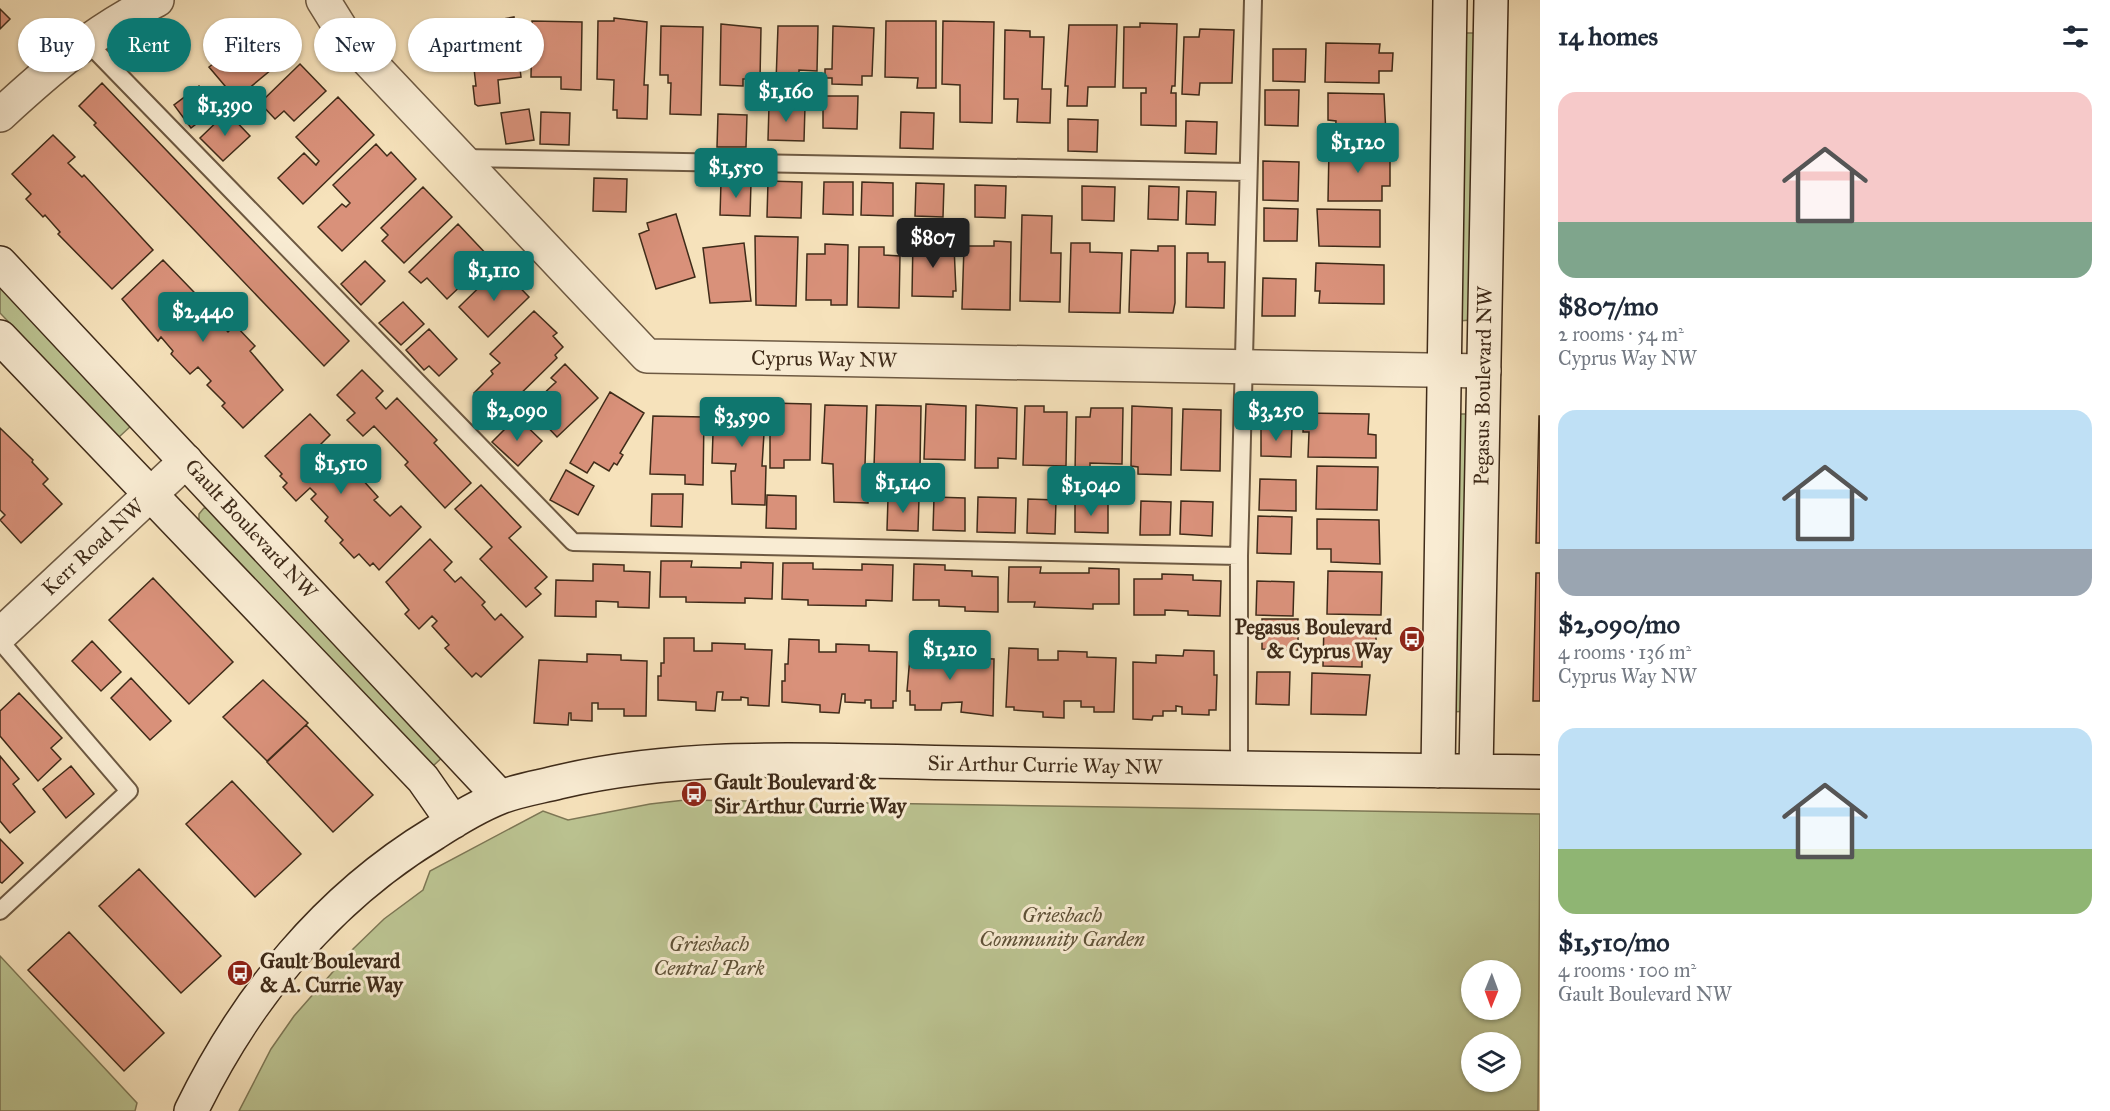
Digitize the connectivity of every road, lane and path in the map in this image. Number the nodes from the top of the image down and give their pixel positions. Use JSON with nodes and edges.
{"nodes":[{"id":1,"x":157,"y":0,"type":"edge"},
{"id":2,"x":323,"y":0,"type":"edge"},
{"id":3,"x":1253,"y":0,"type":"edge"},
{"id":4,"x":1450,"y":0,"type":"edge"},
{"id":5,"x":1491,"y":0,"type":"edge"},
{"id":6,"x":95,"y":35,"type":"edge"},
{"id":7,"x":95,"y":50,"type":"edge"},
{"id":8,"x":46,"y":72,"type":"edge"},
{"id":9,"x":0,"y":115,"type":"edge"},
{"id":10,"x":460,"y":158,"type":"junction"},
{"id":11,"x":1248,"y":172,"type":"junction"},
{"id":12,"x":0,"y":263,"type":"edge"},
{"id":13,"x":0,"y":337,"type":"edge"},
{"id":14,"x":1244,"y":368,"type":"junction"},
{"id":15,"x":1444,"y":370,"type":"junction"},
{"id":16,"x":1484,"y":371,"type":"junction"},
{"id":17,"x":186,"y":461,"type":"junction"},
{"id":18,"x":150,"y":495,"type":"junction"},
{"id":19,"x":1239,"y":555,"type":"junction"},
{"id":20,"x":0,"y":635,"type":"edge"},
{"id":21,"x":0,"y":641,"type":"edge"},
{"id":22,"x":1239,"y":768,"type":"junction"},
{"id":23,"x":1438,"y":771,"type":"junction"},
{"id":24,"x":1476,"y":771,"type":"junction"},
{"id":25,"x":1540,"y":772,"type":"edge"},
{"id":26,"x":500,"y":798,"type":"junction"},
{"id":27,"x":453,"y":822,"type":"junction"},
{"id":28,"x":0,"y":911,"type":"edge"},
{"id":29,"x":191,"y":1111,"type":"edge"}],
"edges":[{"from":1,"to":6,"type":"street"},
{"from":2,"to":10,"type":"street","name":"Cyprus Way NW"},
{"from":3,"to":11,"type":"lane"},
{"from":4,"to":15,"type":"street","name":"Pegasus Boulevard NW"},
{"from":5,"to":16,"type":"street","name":"Pegasus Boulevard NW"},
{"from":7,"to":19,"type":"lane"},
{"from":8,"to":9,"type":"street"},
{"from":10,"to":11,"type":"lane"},
{"from":10,"to":14,"type":"street","name":"Cyprus Way NW"},
{"from":11,"to":14,"type":"lane"},
{"from":12,"to":17,"type":"street","name":"Gault Boulevard NW"},
{"from":13,"to":18,"type":"street"},
{"from":14,"to":15,"type":"street","name":"Cyprus Way NW"},
{"from":14,"to":19,"type":"lane"},
{"from":15,"to":16,"type":"street","name":"Cyprus Way NW"},
{"from":15,"to":23,"type":"street","name":"Pegasus Boulevard NW"},
{"from":16,"to":24,"type":"street","name":"Pegasus Boulevard NW"},
{"from":17,"to":18,"type":"street","name":"Kerr Road NW"},
{"from":17,"to":26,"type":"street","name":"Gault Boulevard NW"},
{"from":18,"to":20,"type":"street","name":"Kerr Road NW"},
{"from":18,"to":27,"type":"street"},
{"from":19,"to":22,"type":"lane"},
{"from":21,"to":28,"type":"lane"},
{"from":22,"to":23,"type":"street","name":"Sir Arthur Currie Way NW"},
{"from":22,"to":26,"type":"street","name":"Sir Arthur Currie Way NW"},
{"from":23,"to":24,"type":"street","name":"Sir Arthur Currie Way NW"},
{"from":24,"to":25,"type":"street","name":"Sir Arthur Currie Way NW"},
{"from":26,"to":27,"type":"street","name":"Sir Arthur Currie Way NW"},
{"from":27,"to":29,"type":"street","name":"Sir Arthur Currie Way NW"}]}
